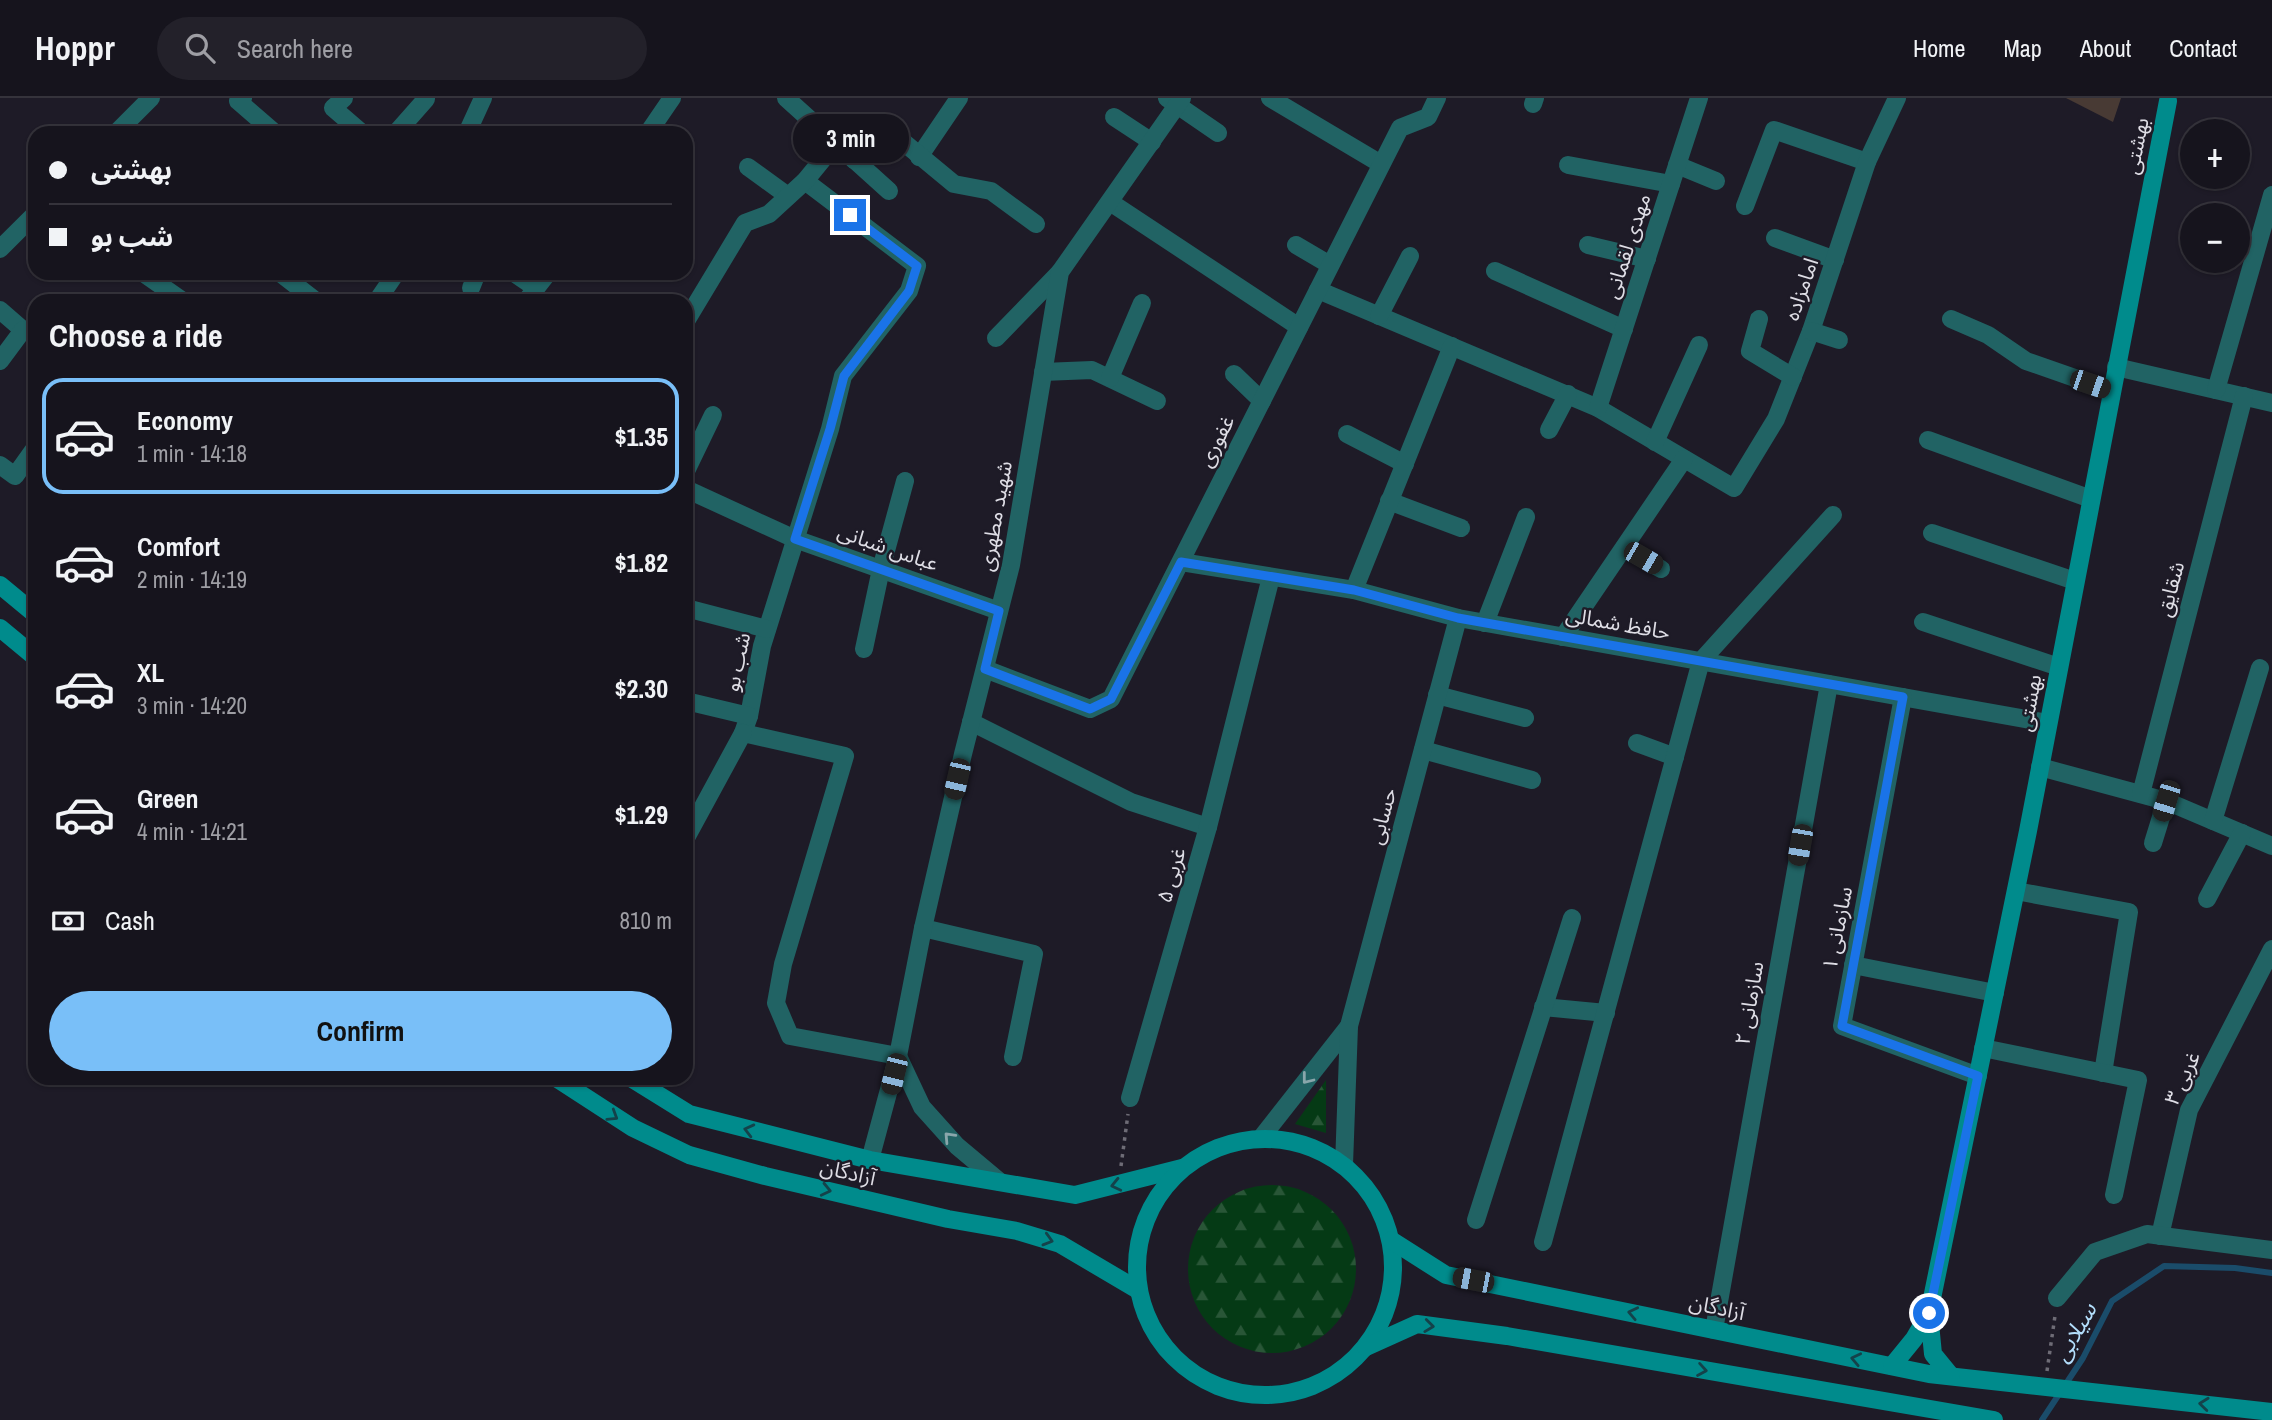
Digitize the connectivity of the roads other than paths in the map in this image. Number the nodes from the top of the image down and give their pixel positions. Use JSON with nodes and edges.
{"nodes":[{"id":1,"x":152,"y":98,"type":"edge"},
{"id":2,"x":243,"y":98,"type":"edge"},
{"id":3,"x":344,"y":98,"type":"edge"},
{"id":4,"x":483,"y":98,"type":"edge"},
{"id":5,"x":672,"y":98,"type":"edge"},
{"id":6,"x":786,"y":98,"type":"edge"},
{"id":7,"x":958,"y":98,"type":"edge"},
{"id":8,"x":1270,"y":98,"type":"edge"},
{"id":9,"x":1437,"y":98,"type":"edge"},
{"id":10,"x":1699,"y":98,"type":"edge"},
{"id":11,"x":426,"y":99,"type":"edge"},
{"id":12,"x":1892,"y":99,"type":"edge"},
{"id":13,"x":2168,"y":99,"type":"edge"},
{"id":14,"x":1176,"y":101,"type":"edge"},
{"id":15,"x":1114,"y":117,"type":"dead end"},
{"id":16,"x":123,"y":126,"type":"edge"},
{"id":17,"x":267,"y":126,"type":"edge"},
{"id":18,"x":354,"y":126,"type":"edge"},
{"id":19,"x":402,"y":126,"type":"edge"},
{"id":20,"x":470,"y":126,"type":"edge"},
{"id":21,"x":653,"y":126,"type":"edge"},
{"id":22,"x":1218,"y":133,"type":"dead end"},
{"id":23,"x":1152,"y":142,"type":"junction"},
{"id":24,"x":836,"y":143,"type":"junction"},
{"id":25,"x":919,"y":157,"type":"junction"},
{"id":26,"x":854,"y":160,"type":"junction"},
{"id":27,"x":1867,"y":162,"type":"junction"},
{"id":28,"x":1381,"y":164,"type":"junction"},
{"id":29,"x":1568,"y":165,"type":"dead end"},
{"id":30,"x":1677,"y":165,"type":"junction"},
{"id":31,"x":748,"y":167,"type":"dead end"},
{"id":32,"x":805,"y":181,"type":"junction"},
{"id":33,"x":1716,"y":181,"type":"dead end"},
{"id":34,"x":1671,"y":184,"type":"junction"},
{"id":35,"x":889,"y":191,"type":"dead end"},
{"id":36,"x":2272,"y":195,"type":"edge"},
{"id":37,"x":788,"y":196,"type":"junction"},
{"id":38,"x":1110,"y":202,"type":"junction"},
{"id":39,"x":1745,"y":206,"type":"dead end"},
{"id":40,"x":28,"y":221,"type":"edge"},
{"id":41,"x":1036,"y":224,"type":"dead end"},
{"id":42,"x":1775,"y":238,"type":"dead end"},
{"id":43,"x":1296,"y":245,"type":"dead end"},
{"id":44,"x":1588,"y":245,"type":"dead end"},
{"id":45,"x":0,"y":249,"type":"edge"},
{"id":46,"x":1410,"y":256,"type":"dead end"},
{"id":47,"x":1647,"y":259,"type":"junction"},
{"id":48,"x":1835,"y":260,"type":"junction"},
{"id":49,"x":1330,"y":265,"type":"junction"},
{"id":50,"x":1495,"y":271,"type":"dead end"},
{"id":51,"x":1060,"y":272,"type":"junction"},
{"id":52,"x":153,"y":280,"type":"edge"},
{"id":53,"x":289,"y":280,"type":"edge"},
{"id":54,"x":519,"y":280,"type":"edge"},
{"id":55,"x":543,"y":280,"type":"edge"},
{"id":56,"x":1318,"y":290,"type":"junction"},
{"id":57,"x":173,"y":294,"type":"edge"},
{"id":58,"x":307,"y":294,"type":"edge"},
{"id":59,"x":530,"y":294,"type":"edge"},
{"id":60,"x":532,"y":294,"type":"edge"},
{"id":61,"x":1142,"y":303,"type":"dead end"},
{"id":62,"x":693,"y":309,"type":"edge"},
{"id":63,"x":0,"y":310,"type":"edge"},
{"id":64,"x":1379,"y":316,"type":"junction"},
{"id":65,"x":1759,"y":319,"type":"dead end"},
{"id":66,"x":1951,"y":319,"type":"dead end"},
{"id":67,"x":1299,"y":327,"type":"junction"},
{"id":68,"x":28,"y":329,"type":"edge"},
{"id":69,"x":1624,"y":329,"type":"junction"},
{"id":70,"x":28,"y":331,"type":"edge"},
{"id":71,"x":1811,"y":331,"type":"junction"},
{"id":72,"x":996,"y":338,"type":"dead end"},
{"id":73,"x":1839,"y":340,"type":"dead end"},
{"id":74,"x":1699,"y":345,"type":"dead end"},
{"id":75,"x":1452,"y":346,"type":"junction"},
{"id":76,"x":0,"y":361,"type":"edge"},
{"id":77,"x":2116,"y":368,"type":"junction"},
{"id":78,"x":1043,"y":372,"type":"junction"},
{"id":79,"x":1234,"y":374,"type":"dead end"},
{"id":80,"x":1793,"y":377,"type":"junction"},
{"id":81,"x":1110,"y":378,"type":"junction"},
{"id":82,"x":2217,"y":390,"type":"junction"},
{"id":83,"x":2112,"y":391,"type":"junction"},
{"id":84,"x":1568,"y":394,"type":"junction"},
{"id":85,"x":2244,"y":396,"type":"junction"},
{"id":86,"x":1157,"y":401,"type":"dead end"},
{"id":87,"x":1262,"y":401,"type":"junction"},
{"id":88,"x":2272,"y":403,"type":"edge"},
{"id":89,"x":1598,"y":408,"type":"junction"},
{"id":90,"x":713,"y":415,"type":"dead end"},
{"id":91,"x":1549,"y":430,"type":"dead end"},
{"id":92,"x":1347,"y":434,"type":"dead end"},
{"id":93,"x":1927,"y":440,"type":"dead end"},
{"id":94,"x":1654,"y":442,"type":"junction"},
{"id":95,"x":693,"y":456,"type":"edge"},
{"id":96,"x":28,"y":458,"type":"edge"},
{"id":97,"x":1685,"y":459,"type":"junction"},
{"id":98,"x":1405,"y":464,"type":"junction"},
{"id":99,"x":0,"y":465,"type":"edge"},
{"id":100,"x":905,"y":481,"type":"dead end"},
{"id":101,"x":693,"y":492,"type":"edge"},
{"id":102,"x":2091,"y":499,"type":"junction"},
{"id":103,"x":1390,"y":501,"type":"junction"},
{"id":104,"x":1833,"y":515,"type":"dead end"},
{"id":105,"x":1526,"y":517,"type":"dead end"},
{"id":106,"x":1461,"y":528,"type":"dead end"},
{"id":107,"x":1932,"y":533,"type":"dead end"},
{"id":108,"x":795,"y":539,"type":"junction"},
{"id":109,"x":1624,"y":548,"type":"junction"},
{"id":110,"x":1181,"y":562,"type":"junction"},
{"id":111,"x":881,"y":569,"type":"junction"},
{"id":112,"x":1661,"y":569,"type":"dead end"},
{"id":113,"x":1271,"y":577,"type":"junction"},
{"id":114,"x":2075,"y":581,"type":"junction"},
{"id":115,"x":0,"y":585,"type":"edge"},
{"id":116,"x":1354,"y":590,"type":"junction"},
{"id":117,"x":28,"y":608,"type":"edge"},
{"id":118,"x":693,"y":610,"type":"edge"},
{"id":119,"x":999,"y":611,"type":"junction"},
{"id":120,"x":1458,"y":618,"type":"junction"},
{"id":121,"x":1923,"y":622,"type":"dead end"},
{"id":122,"x":1485,"y":623,"type":"junction"},
{"id":123,"x":0,"y":628,"type":"edge"},
{"id":124,"x":767,"y":629,"type":"junction"},
{"id":125,"x":1563,"y":637,"type":"junction"},
{"id":126,"x":864,"y":649,"type":"dead end"},
{"id":127,"x":28,"y":651,"type":"edge"},
{"id":128,"x":1701,"y":661,"type":"junction"},
{"id":129,"x":2059,"y":667,"type":"junction"},
{"id":130,"x":2260,"y":668,"type":"dead end"},
{"id":131,"x":985,"y":669,"type":"junction"},
{"id":132,"x":1829,"y":684,"type":"junction"},
{"id":133,"x":1437,"y":695,"type":"junction"},
{"id":134,"x":1903,"y":697,"type":"junction"},
{"id":135,"x":693,"y":704,"type":"edge"},
{"id":136,"x":1525,"y":718,"type":"dead end"},
{"id":137,"x":971,"y":722,"type":"junction"},
{"id":138,"x":2048,"y":723,"type":"junction"},
{"id":139,"x":746,"y":725,"type":"junction"},
{"id":140,"x":1637,"y":743,"type":"dead end"},
{"id":141,"x":1423,"y":750,"type":"junction"},
{"id":142,"x":1675,"y":757,"type":"junction"},
{"id":143,"x":2040,"y":767,"type":"junction"},
{"id":144,"x":1532,"y":780,"type":"dead end"},
{"id":145,"x":2141,"y":794,"type":"junction"},
{"id":146,"x":2166,"y":801,"type":"junction"},
{"id":147,"x":2213,"y":821,"type":"junction"},
{"id":148,"x":693,"y":824,"type":"edge"},
{"id":149,"x":1208,"y":827,"type":"junction"},
{"id":150,"x":2242,"y":833,"type":"junction"},
{"id":151,"x":2153,"y":843,"type":"dead end"},
{"id":152,"x":2272,"y":846,"type":"edge"},
{"id":153,"x":2016,"y":891,"type":"junction"},
{"id":154,"x":2207,"y":899,"type":"dead end"},
{"id":155,"x":1572,"y":918,"type":"dead end"},
{"id":156,"x":923,"y":928,"type":"junction"},
{"id":157,"x":2272,"y":949,"type":"edge"},
{"id":158,"x":1853,"y":965,"type":"junction"},
{"id":159,"x":1995,"y":993,"type":"junction"},
{"id":160,"x":1543,"y":1007,"type":"junction"},
{"id":161,"x":1606,"y":1013,"type":"junction"},
{"id":162,"x":1349,"y":1026,"type":"junction"},
{"id":163,"x":1983,"y":1048,"type":"junction"},
{"id":164,"x":898,"y":1056,"type":"junction"},
{"id":165,"x":1013,"y":1058,"type":"dead end"},
{"id":166,"x":2104,"y":1073,"type":"junction"},
{"id":167,"x":1978,"y":1076,"type":"junction"},
{"id":168,"x":567,"y":1085,"type":"edge"},
{"id":169,"x":642,"y":1085,"type":"edge"},
{"id":170,"x":1130,"y":1098,"type":"road end"},
{"id":171,"x":1261,"y":1138,"type":"junction"},
{"id":172,"x":870,"y":1160,"type":"junction"},
{"id":173,"x":1344,"y":1165,"type":"junction"},
{"id":174,"x":1182,"y":1168,"type":"junction"},
{"id":175,"x":1000,"y":1182,"type":"junction"},
{"id":176,"x":2114,"y":1195,"type":"dead end"},
{"id":177,"x":1476,"y":1220,"type":"dead end"},
{"id":178,"x":2160,"y":1236,"type":"junction"},
{"id":179,"x":1391,"y":1240,"type":"junction"},
{"id":180,"x":1543,"y":1242,"type":"dead end"},
{"id":181,"x":2272,"y":1250,"type":"edge"},
{"id":182,"x":1138,"y":1290,"type":"junction"},
{"id":183,"x":2057,"y":1298,"type":"road end"},
{"id":184,"x":1929,"y":1313,"type":"junction"},
{"id":185,"x":1714,"y":1329,"type":"junction"},
{"id":186,"x":1366,"y":1347,"type":"junction"},
{"id":187,"x":1892,"y":1366,"type":"junction"},
{"id":188,"x":1951,"y":1376,"type":"junction"},
{"id":189,"x":2272,"y":1412,"type":"edge"},
{"id":190,"x":1994,"y":1420,"type":"edge"}],
"edges":[{"from":1,"to":16,"type":"street"},
{"from":2,"to":17,"type":"street"},
{"from":3,"to":18,"type":"street"},
{"from":4,"to":20,"type":"street"},
{"from":5,"to":21,"type":"street"},
{"from":6,"to":24,"type":"street"},
{"from":7,"to":25,"type":"street"},
{"from":8,"to":28,"type":"street"},
{"from":9,"to":28,"type":"street","name":"غفوری"},
{"from":10,"to":30,"type":"street","name":"مهدی لقمانی"},
{"from":11,"to":19,"type":"street"},
{"from":12,"to":27,"type":"street","name":"امامزاده"},
{"from":13,"to":77,"type":"main road","name":"بهشتی"},
{"from":14,"to":22,"type":"street"},
{"from":14,"to":23,"type":"street","name":"شهید مطهری"},
{"from":15,"to":23,"type":"street"},
{"from":23,"to":38,"type":"street","name":"شهید مطهری"},
{"from":24,"to":26,"type":"street"},
{"from":24,"to":32,"type":"street"},
{"from":25,"to":26,"type":"street"},
{"from":25,"to":41,"type":"street"},
{"from":26,"to":35,"type":"street"},
{"from":27,"to":39,"type":"street"},
{"from":27,"to":48,"type":"street","name":"امامزاده"},
{"from":28,"to":49,"type":"street","name":"غفوری"},
{"from":29,"to":34,"type":"street"},
{"from":30,"to":33,"type":"street"},
{"from":30,"to":34,"type":"street","name":"مهدی لقمانی"},
{"from":31,"to":37,"type":"street"},
{"from":32,"to":37,"type":"street"},
{"from":32,"to":108,"type":"street","name":"شب بو"},
{"from":34,"to":47,"type":"street","name":"مهدی لقمانی"},
{"from":36,"to":82,"type":"street"},
{"from":37,"to":62,"type":"street"},
{"from":38,"to":51,"type":"street","name":"شهید مطهری"},
{"from":38,"to":67,"type":"street"},
{"from":40,"to":45,"type":"street"},
{"from":42,"to":48,"type":"street"},
{"from":43,"to":49,"type":"street"},
{"from":44,"to":47,"type":"street"},
{"from":46,"to":64,"type":"street"},
{"from":47,"to":69,"type":"street","name":"مهدی لقمانی"},
{"from":48,"to":71,"type":"street","name":"امامزاده"},
{"from":49,"to":56,"type":"street","name":"غفوری"},
{"from":50,"to":69,"type":"street"},
{"from":51,"to":72,"type":"street"},
{"from":51,"to":78,"type":"street","name":"شهید مطهری"},
{"from":52,"to":57,"type":"street"},
{"from":53,"to":58,"type":"street"},
{"from":54,"to":59,"type":"street"},
{"from":55,"to":60,"type":"street"},
{"from":56,"to":64,"type":"street"},
{"from":56,"to":67,"type":"street","name":"غفوری"},
{"from":61,"to":81,"type":"street"},
{"from":63,"to":68,"type":"street"},
{"from":64,"to":75,"type":"street"},
{"from":65,"to":80,"type":"street"},
{"from":66,"to":83,"type":"street"},
{"from":67,"to":87,"type":"street","name":"غفوری"},
{"from":69,"to":89,"type":"street","name":"مهدی لقمانی"},
{"from":70,"to":76,"type":"street"},
{"from":71,"to":73,"type":"street"},
{"from":71,"to":80,"type":"street","name":"امامزاده"},
{"from":74,"to":94,"type":"street"},
{"from":75,"to":84,"type":"street"},
{"from":75,"to":98,"type":"street"},
{"from":77,"to":82,"type":"street"},
{"from":77,"to":83,"type":"main road","name":"بهشتی"},
{"from":78,"to":81,"type":"street"},
{"from":78,"to":119,"type":"street","name":"شهید مطهری"},
{"from":79,"to":87,"type":"street"},
{"from":80,"to":97,"type":"street","name":"امامزاده"},
{"from":81,"to":86,"type":"street"},
{"from":82,"to":85,"type":"street"},
{"from":83,"to":102,"type":"main road","name":"بهشتی"},
{"from":84,"to":89,"type":"street"},
{"from":84,"to":91,"type":"street"},
{"from":85,"to":88,"type":"street"},
{"from":85,"to":145,"type":"street","name":"شقایق"},
{"from":87,"to":110,"type":"street","name":"غفوری"},
{"from":89,"to":94,"type":"street"},
{"from":90,"to":95,"type":"street"},
{"from":92,"to":98,"type":"street"},
{"from":93,"to":102,"type":"street"},
{"from":94,"to":97,"type":"street"},
{"from":96,"to":99,"type":"street"},
{"from":97,"to":109,"type":"street"},
{"from":98,"to":103,"type":"street"},
{"from":100,"to":111,"type":"street"},
{"from":101,"to":108,"type":"street","name":"عباس شبانی"},
{"from":102,"to":114,"type":"main road","name":"بهشتی"},
{"from":103,"to":106,"type":"street"},
{"from":103,"to":116,"type":"street"},
{"from":104,"to":128,"type":"street"},
{"from":105,"to":122,"type":"street"},
{"from":107,"to":114,"type":"street"},
{"from":108,"to":111,"type":"street","name":"عباس شبانی"},
{"from":108,"to":124,"type":"street","name":"شب بو"},
{"from":109,"to":112,"type":"street"},
{"from":109,"to":125,"type":"street"},
{"from":110,"to":113,"type":"street","name":"حافظ شمالی"},
{"from":110,"to":131,"type":"street","name":"غفوری"},
{"from":111,"to":119,"type":"street","name":"عباس شبانی"},
{"from":111,"to":126,"type":"street"},
{"from":113,"to":116,"type":"street","name":"حافظ شمالی"},
{"from":113,"to":149,"type":"street","name":"۵ غربی"},
{"from":114,"to":129,"type":"main road","name":"بهشتی"},
{"from":115,"to":117,"type":"main road"},
{"from":116,"to":120,"type":"street","name":"حافظ شمالی"},
{"from":118,"to":124,"type":"street"},
{"from":119,"to":131,"type":"street","name":"شهید مطهری"},
{"from":120,"to":122,"type":"street","name":"حافظ شمالی"},
{"from":120,"to":133,"type":"street","name":"حسابی"},
{"from":121,"to":129,"type":"street"},
{"from":122,"to":125,"type":"street","name":"حافظ شمالی"},
{"from":123,"to":127,"type":"main road"},
{"from":124,"to":139,"type":"street","name":"شب بو"},
{"from":125,"to":128,"type":"street","name":"حافظ شمالی"},
{"from":128,"to":132,"type":"street","name":"حافظ شمالی"},
{"from":128,"to":142,"type":"street"},
{"from":129,"to":138,"type":"main road","name":"بهشتی"},
{"from":130,"to":147,"type":"street"},
{"from":131,"to":137,"type":"street","name":"شهید مطهری"},
{"from":132,"to":134,"type":"street","name":"حافظ شمالی"},
{"from":132,"to":185,"type":"street","name":"سازمانی ۲"},
{"from":133,"to":136,"type":"street"},
{"from":133,"to":141,"type":"street","name":"حسابی"},
{"from":134,"to":138,"type":"street","name":"حافظ شمالی"},
{"from":134,"to":158,"type":"street","name":"سازمانی ۱"},
{"from":135,"to":139,"type":"street"},
{"from":137,"to":149,"type":"street"},
{"from":137,"to":156,"type":"street","name":"شهید مطهری"},
{"from":138,"to":143,"type":"main road","name":"بهشتی"},
{"from":139,"to":148,"type":"street","name":"شب بو"},
{"from":139,"to":164,"type":"street"},
{"from":140,"to":142,"type":"street"},
{"from":141,"to":144,"type":"street"},
{"from":141,"to":162,"type":"street","name":"حسابی"},
{"from":142,"to":161,"type":"street"},
{"from":143,"to":145,"type":"street"},
{"from":143,"to":153,"type":"main road","name":"بهشتی"},
{"from":145,"to":146,"type":"street"},
{"from":146,"to":147,"type":"street"},
{"from":146,"to":151,"type":"street"},
{"from":147,"to":150,"type":"street"},
{"from":149,"to":170,"type":"street","name":"۵ غربی"},
{"from":150,"to":152,"type":"street"},
{"from":150,"to":154,"type":"street"},
{"from":153,"to":159,"type":"main road","name":"بهشتی"},
{"from":153,"to":166,"type":"street"},
{"from":155,"to":160,"type":"street"},
{"from":156,"to":164,"type":"street","name":"شهید مطهری"},
{"from":156,"to":165,"type":"street"},
{"from":157,"to":178,"type":"street","name":"۳ غربی"},
{"from":158,"to":159,"type":"street"},
{"from":158,"to":167,"type":"street","name":"سازمانی ۱"},
{"from":159,"to":163,"type":"main road","name":"بهشتی"},
{"from":160,"to":161,"type":"street"},
{"from":160,"to":177,"type":"street"},
{"from":161,"to":180,"type":"street"},
{"from":162,"to":171,"type":"street","name":"حسابی","one_way":true},
{"from":162,"to":173,"type":"street","name":"حسابی"},
{"from":163,"to":166,"type":"street"},
{"from":163,"to":167,"type":"main road","name":"بهشتی"},
{"from":164,"to":172,"type":"street","name":"شهید مطهری"},
{"from":175,"to":164,"type":"street","one_way":true},
{"from":166,"to":176,"type":"street"},
{"from":167,"to":184,"type":"main road","name":"بهشتی"},
{"from":168,"to":182,"type":"main road","name":"آزادگان","one_way":true},
{"from":172,"to":169,"type":"main road","one_way":true},
{"from":171,"to":173,"type":"main road"},
{"from":171,"to":174,"type":"main road"},
{"from":172,"to":175,"type":"main road"},
{"from":173,"to":179,"type":"main road"},
{"from":174,"to":175,"type":"main road","one_way":true},
{"from":174,"to":182,"type":"main road"},
{"from":178,"to":181,"type":"street"},
{"from":178,"to":183,"type":"street"},
{"from":185,"to":179,"type":"main road","name":"آزادگان","one_way":true},
{"from":179,"to":186,"type":"main road"},
{"from":182,"to":186,"type":"main road"},
{"from":184,"to":187,"type":"main road"},
{"from":184,"to":188,"type":"main road"},
{"from":187,"to":185,"type":"main road","name":"آزادگان","one_way":true},
{"from":186,"to":190,"type":"main road","one_way":true},
{"from":187,"to":188,"type":"main road","name":"آزادگان"},
{"from":189,"to":188,"type":"main road","name":"آزادگان","one_way":true}]}
